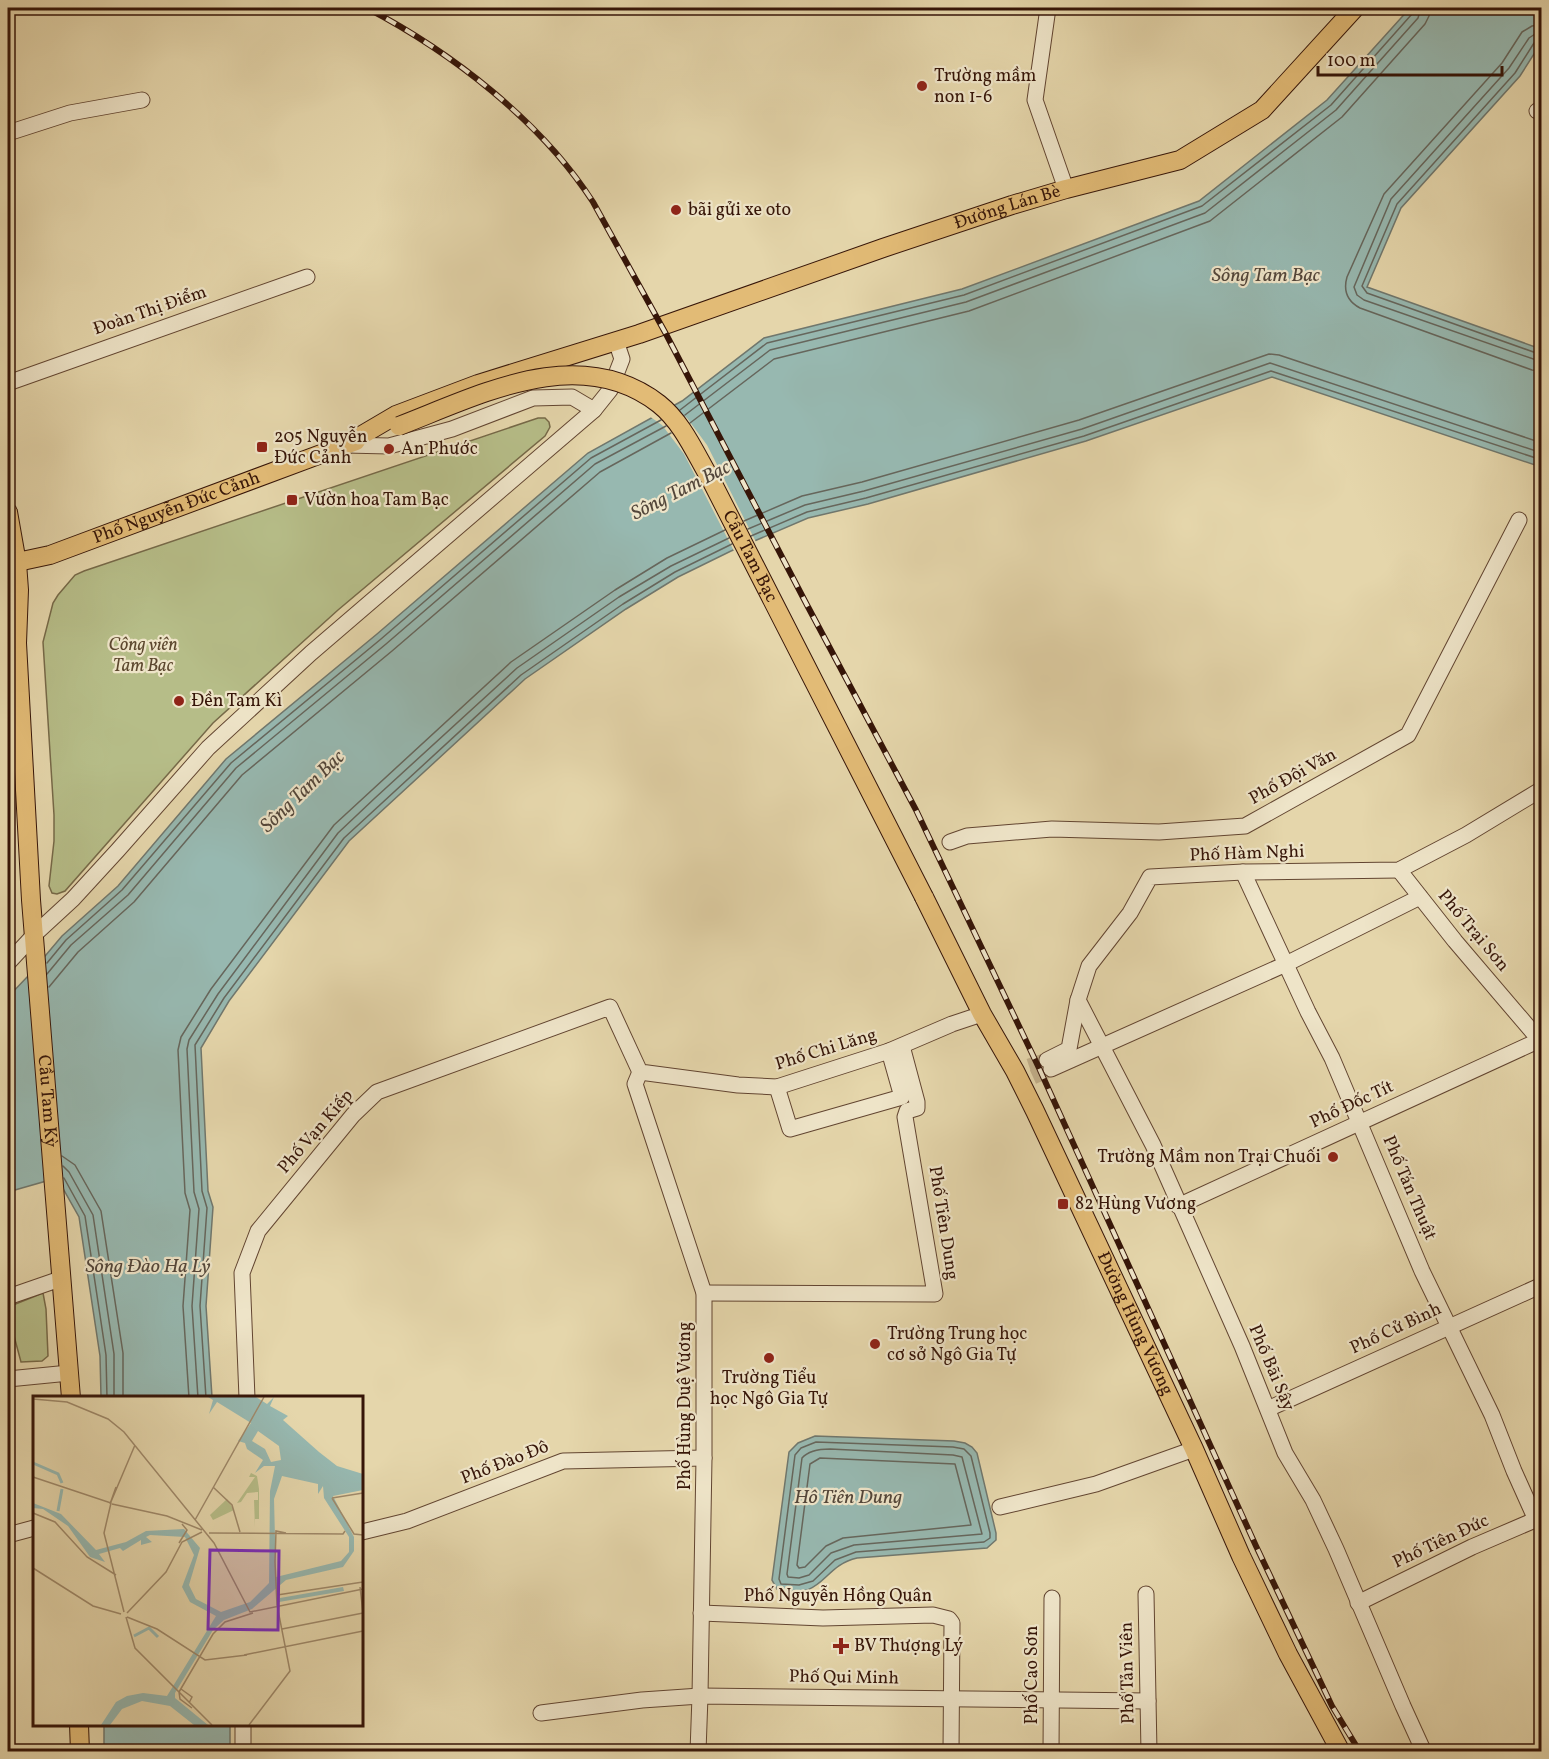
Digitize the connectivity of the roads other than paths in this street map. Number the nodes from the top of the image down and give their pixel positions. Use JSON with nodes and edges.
{"nodes":[{"id":1,"x":1048,"y":8,"type":"edge"},
{"id":2,"x":1355,"y":8,"type":"edge"},
{"id":3,"x":142,"y":100,"type":"dead end"},
{"id":4,"x":8,"y":133,"type":"edge"},
{"id":5,"x":1066,"y":189,"type":"junction"},
{"id":6,"x":307,"y":277,"type":"dead end"},
{"id":7,"x":616,"y":341,"type":"junction"},
{"id":8,"x":8,"y":383,"type":"edge"},
{"id":9,"x":594,"y":410,"type":"junction"},
{"id":10,"x":399,"y":426,"type":"joint"},
{"id":11,"x":345,"y":445,"type":"junction"},
{"id":12,"x":8,"y":512,"type":"edge"},
{"id":13,"x":1519,"y":520,"type":"dead end"},
{"id":14,"x":12,"y":563,"type":"edge"},
{"id":15,"x":15,"y":772,"type":"edge"},
{"id":16,"x":1542,"y":789,"type":"edge"},
{"id":17,"x":950,"y":842,"type":"dead end"},
{"id":18,"x":1399,"y":870,"type":"junction"},
{"id":19,"x":1243,"y":872,"type":"junction"},
{"id":20,"x":924,"y":897,"type":"joint"},
{"id":21,"x":1420,"y":897,"type":"junction"},
{"id":22,"x":34,"y":934,"type":"junction"},
{"id":23,"x":8,"y":963,"type":"edge"},
{"id":24,"x":1286,"y":964,"type":"junction"},
{"id":25,"x":1078,"y":1000,"type":"junction"},
{"id":26,"x":982,"y":1014,"type":"junction"},
{"id":27,"x":1541,"y":1041,"type":"edge"},
{"id":28,"x":1102,"y":1047,"type":"junction"},
{"id":29,"x":895,"y":1048,"type":"junction"},
{"id":30,"x":640,"y":1072,"type":"junction"},
{"id":31,"x":777,"y":1087,"type":"junction"},
{"id":32,"x":1361,"y":1123,"type":"junction"},
{"id":33,"x":1178,"y":1206,"type":"junction"},
{"id":34,"x":60,"y":1279,"type":"junction"},
{"id":35,"x":1542,"y":1285,"type":"edge"},
{"id":36,"x":704,"y":1293,"type":"junction"},
{"id":37,"x":8,"y":1297,"type":"edge"},
{"id":38,"x":1450,"y":1326,"type":"junction"},
{"id":39,"x":69,"y":1373,"type":"junction"},
{"id":40,"x":8,"y":1379,"type":"edge"},
{"id":41,"x":71,"y":1396,"type":"edge"},
{"id":42,"x":247,"y":1396,"type":"edge"},
{"id":43,"x":1268,"y":1409,"type":"junction"},
{"id":44,"x":1194,"y":1449,"type":"junction"},
{"id":45,"x":704,"y":1458,"type":"junction"},
{"id":46,"x":1000,"y":1507,"type":"dead end"},
{"id":47,"x":1539,"y":1519,"type":"edge"},
{"id":48,"x":33,"y":1528,"type":"edge"},
{"id":49,"x":363,"y":1532,"type":"edge"},
{"id":50,"x":8,"y":1535,"type":"edge"},
{"id":51,"x":1146,"y":1594,"type":"dead end"},
{"id":52,"x":1052,"y":1598,"type":"dead end"},
{"id":53,"x":1358,"y":1603,"type":"junction"},
{"id":54,"x":701,"y":1613,"type":"junction"},
{"id":55,"x":700,"y":1696,"type":"junction"},
{"id":56,"x":952,"y":1698,"type":"junction"},
{"id":57,"x":1051,"y":1700,"type":"junction"},
{"id":58,"x":1148,"y":1701,"type":"junction"},
{"id":59,"x":541,"y":1713,"type":"dead end"},
{"id":60,"x":80,"y":1726,"type":"edge"},
{"id":61,"x":243,"y":1726,"type":"edge"},
{"id":62,"x":80,"y":1752,"type":"edge"},
{"id":63,"x":243,"y":1752,"type":"edge"},
{"id":64,"x":698,"y":1752,"type":"edge"},
{"id":65,"x":951,"y":1752,"type":"edge"},
{"id":66,"x":1051,"y":1752,"type":"edge"},
{"id":67,"x":1149,"y":1752,"type":"edge"},
{"id":68,"x":1341,"y":1752,"type":"edge"},
{"id":69,"x":1424,"y":1752,"type":"edge"}],
"edges":[{"from":1,"to":5,"type":"street"},
{"from":2,"to":5,"type":"main road","name":"Đường Lán Bè"},
{"from":3,"to":4,"type":"street"},
{"from":5,"to":7,"type":"main road","name":"Đường Lán Bè"},
{"from":6,"to":8,"type":"street","name":"Đoàn Thị Điểm"},
{"from":7,"to":9,"type":"street"},
{"from":7,"to":11,"type":"main road","name":"Phố Nguyễn Đức Cảnh"},
{"from":9,"to":11,"type":"street"},
{"from":9,"to":22,"type":"street"},
{"from":10,"to":11,"type":"main road","name":"Phố Nguyễn Đức Cảnh"},
{"from":10,"to":20,"type":"main road","name":"Cầu Tam Bạc","bridge":true},
{"from":11,"to":14,"type":"main road","name":"Phố Nguyễn Đức Cảnh"},
{"from":12,"to":14,"type":"main road","name":"Cầu Tam Kỳ"},
{"from":13,"to":17,"type":"street","name":"Phố Đội Văn"},
{"from":14,"to":15,"type":"main road","name":"Cầu Tam Kỳ"},
{"from":15,"to":22,"type":"main road","name":"Cầu Tam Kỳ"},
{"from":16,"to":18,"type":"street","name":"Phố Hàm Nghi"},
{"from":18,"to":19,"type":"street","name":"Phố Hàm Nghi"},
{"from":18,"to":21,"type":"street","name":"Phố Trại Sơn"},
{"from":19,"to":24,"type":"street","name":"Phố Tán Thuật"},
{"from":19,"to":25,"type":"street","name":"Phố Hàm Nghi"},
{"from":20,"to":26,"type":"main road","name":"Đường Hùng Vương"},
{"from":21,"to":24,"type":"street","name":"Phố Hàm Nghi"},
{"from":21,"to":27,"type":"street","name":"Phố Trại Sơn"},
{"from":22,"to":23,"type":"street"},
{"from":22,"to":34,"type":"main road","name":"Cầu Tam Kỳ"},
{"from":24,"to":28,"type":"street","name":"Phố Hàm Nghi"},
{"from":24,"to":32,"type":"street","name":"Phố Tán Thuật"},
{"from":25,"to":28,"type":"street","name":"Phố Bãi Sậy"},
{"from":25,"to":28,"type":"street","name":"Phố Hàm Nghi"},
{"from":26,"to":29,"type":"street","name":"Phố Chi Lăng"},
{"from":26,"to":44,"type":"main road","name":"Đường Hùng Vương"},
{"from":27,"to":32,"type":"street","name":"Phố Đốc Tít"},
{"from":28,"to":33,"type":"street","name":"Phố Bãi Sậy"},
{"from":29,"to":31,"type":"street","name":"Phố Chi Lăng"},
{"from":29,"to":31,"type":"street"},
{"from":29,"to":36,"type":"street","name":"Phố Tiên Dung"},
{"from":30,"to":31,"type":"street","name":"Phố Chi Lăng"},
{"from":30,"to":36,"type":"street","name":"Phố Hùng Duệ Vương"},
{"from":30,"to":42,"type":"street","name":"Phố Vạn Kiếp"},
{"from":32,"to":33,"type":"street","name":"Phố Đốc Tít"},
{"from":32,"to":38,"type":"street","name":"Phố Tán Thuật"},
{"from":33,"to":43,"type":"street","name":"Phố Bãi Sậy"},
{"from":34,"to":37,"type":"street"},
{"from":34,"to":39,"type":"main road","name":"Cầu Tam Kỳ"},
{"from":35,"to":38,"type":"street","name":"Phố Cử Bình"},
{"from":36,"to":45,"type":"street","name":"Phố Hùng Duệ Vương"},
{"from":38,"to":43,"type":"street","name":"Phố Cử Bình"},
{"from":38,"to":47,"type":"street","name":"Phố Tán Thuật"},
{"from":39,"to":40,"type":"street"},
{"from":39,"to":41,"type":"main road","name":"Cầu Tam Kỳ"},
{"from":43,"to":53,"type":"street","name":"Phố Bãi Sậy"},
{"from":44,"to":46,"type":"street"},
{"from":44,"to":68,"type":"main road","name":"Đường Hùng Vương"},
{"from":45,"to":49,"type":"street","name":"Phố Đào Đô"},
{"from":45,"to":54,"type":"street","name":"Phố Hùng Duệ Vương"},
{"from":47,"to":53,"type":"street","name":"Phố Tiên Đức"},
{"from":48,"to":50,"type":"street"},
{"from":51,"to":58,"type":"street","name":"Phố Tản Viên"},
{"from":52,"to":57,"type":"street","name":"Phố Cao Sơn"},
{"from":53,"to":69,"type":"street","name":"Phố Bãi Sậy"},
{"from":54,"to":55,"type":"street","name":"Phố Hùng Duệ Vương"},
{"from":54,"to":56,"type":"street","name":"Phố Nguyễn Hồng Quân"},
{"from":55,"to":56,"type":"street","name":"Phố Qui Minh"},
{"from":55,"to":59,"type":"street","name":"Phố Qui Minh"},
{"from":55,"to":64,"type":"street","name":"Phố Hùng Duệ Vương"},
{"from":56,"to":57,"type":"street","name":"Phố Qui Minh"},
{"from":56,"to":65,"type":"street","name":"Phố Nguyễn Hồng Quân"},
{"from":57,"to":58,"type":"street","name":"Phố Qui Minh"},
{"from":57,"to":66,"type":"street","name":"Phố Cao Sơn"},
{"from":58,"to":67,"type":"street","name":"Phố Tản Viên"},
{"from":60,"to":62,"type":"main road"},
{"from":61,"to":63,"type":"street"}]}
